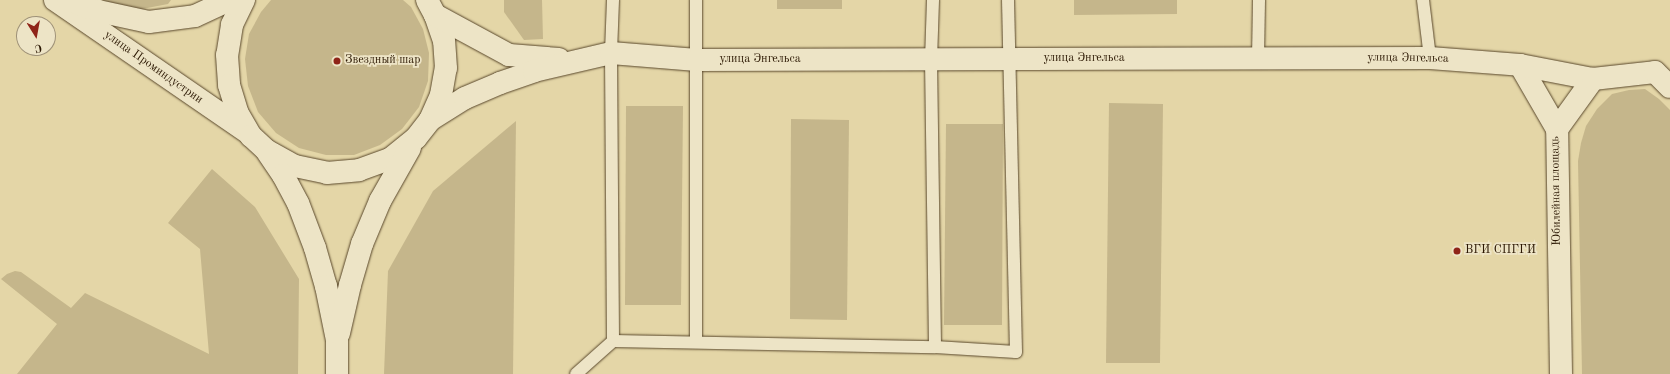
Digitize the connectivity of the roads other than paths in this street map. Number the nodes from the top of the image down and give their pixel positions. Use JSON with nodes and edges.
{"nodes":[{"id":1,"x":55,"y":0,"type":"edge"},
{"id":2,"x":68,"y":0,"type":"edge"},
{"id":3,"x":230,"y":0,"type":"edge"},
{"id":4,"x":244,"y":0,"type":"edge"},
{"id":5,"x":613,"y":0,"type":"edge"},
{"id":6,"x":696,"y":0,"type":"edge"},
{"id":7,"x":933,"y":0,"type":"edge"},
{"id":8,"x":1008,"y":0,"type":"edge"},
{"id":9,"x":1259,"y":0,"type":"edge"},
{"id":10,"x":1423,"y":0,"type":"edge"},
{"id":11,"x":431,"y":7,"type":"edge"},
{"id":12,"x":611,"y":53,"type":"junction"},
{"id":13,"x":1258,"y":58,"type":"junction"},
{"id":14,"x":1430,"y":58,"type":"junction"},
{"id":15,"x":931,"y":59,"type":"junction"},
{"id":16,"x":1008,"y":59,"type":"junction"},
{"id":17,"x":576,"y":60,"type":"junction"},
{"id":18,"x":697,"y":60,"type":"junction"},
{"id":19,"x":1520,"y":65,"type":"junction"},
{"id":20,"x":1665,"y":77,"type":"edge"},
{"id":21,"x":1593,"y":79,"type":"junction"},
{"id":22,"x":430,"y":120,"type":"junction"},
{"id":23,"x":1557,"y":129,"type":"junction"},
{"id":24,"x":416,"y":138,"type":"junction"},
{"id":25,"x":259,"y":143,"type":"junction"},
{"id":26,"x":337,"y":340,"type":"junction"},
{"id":27,"x":613,"y":341,"type":"junction"},
{"id":28,"x":696,"y":342,"type":"junction"},
{"id":29,"x":935,"y":347,"type":"junction"},
{"id":30,"x":337,"y":374,"type":"edge"},
{"id":31,"x":576,"y":374,"type":"edge"},
{"id":32,"x":1561,"y":374,"type":"edge"}],
"edges":[{"from":1,"to":25,"type":"main road","name":"улица Проминдустрии"},
{"from":2,"to":3,"type":"main road"},
{"from":4,"to":25,"type":"main road"},
{"from":5,"to":12,"type":"lane"},
{"from":6,"to":18,"type":"lane"},
{"from":7,"to":15,"type":"lane"},
{"from":8,"to":16,"type":"lane"},
{"from":9,"to":13,"type":"lane"},
{"from":10,"to":14,"type":"lane"},
{"from":11,"to":17,"type":"main road","name":"улица Энгельса"},
{"from":11,"to":22,"type":"main road"},
{"from":12,"to":17,"type":"main road","name":"улица Энгельса"},
{"from":12,"to":18,"type":"main road","name":"улица Энгельса"},
{"from":12,"to":27,"type":"lane"},
{"from":13,"to":14,"type":"main road","name":"улица Энгельса"},
{"from":13,"to":16,"type":"main road","name":"улица Энгельса"},
{"from":14,"to":19,"type":"main road","name":"улица Энгельса"},
{"from":15,"to":16,"type":"main road","name":"улица Энгельса"},
{"from":15,"to":18,"type":"main road","name":"улица Энгельса"},
{"from":15,"to":29,"type":"lane"},
{"from":16,"to":29,"type":"lane"},
{"from":17,"to":22,"type":"main road","name":"улица Энгельса"},
{"from":18,"to":28,"type":"lane"},
{"from":19,"to":21,"type":"main road","name":"улица Энгельса"},
{"from":19,"to":23,"type":"main road"},
{"from":20,"to":21,"type":"main road"},
{"from":21,"to":23,"type":"main road","name":"Юбилейная площадь"},
{"from":22,"to":24,"type":"main road"},
{"from":23,"to":32,"type":"main road","name":"Юбилейная площадь"},
{"from":24,"to":25,"type":"main road","name":"улица Проминдустрии"},
{"from":24,"to":26,"type":"main road"},
{"from":25,"to":26,"type":"main road"},
{"from":26,"to":30,"type":"main road"},
{"from":27,"to":28,"type":"lane"},
{"from":27,"to":31,"type":"lane"},
{"from":28,"to":29,"type":"lane"}]}
